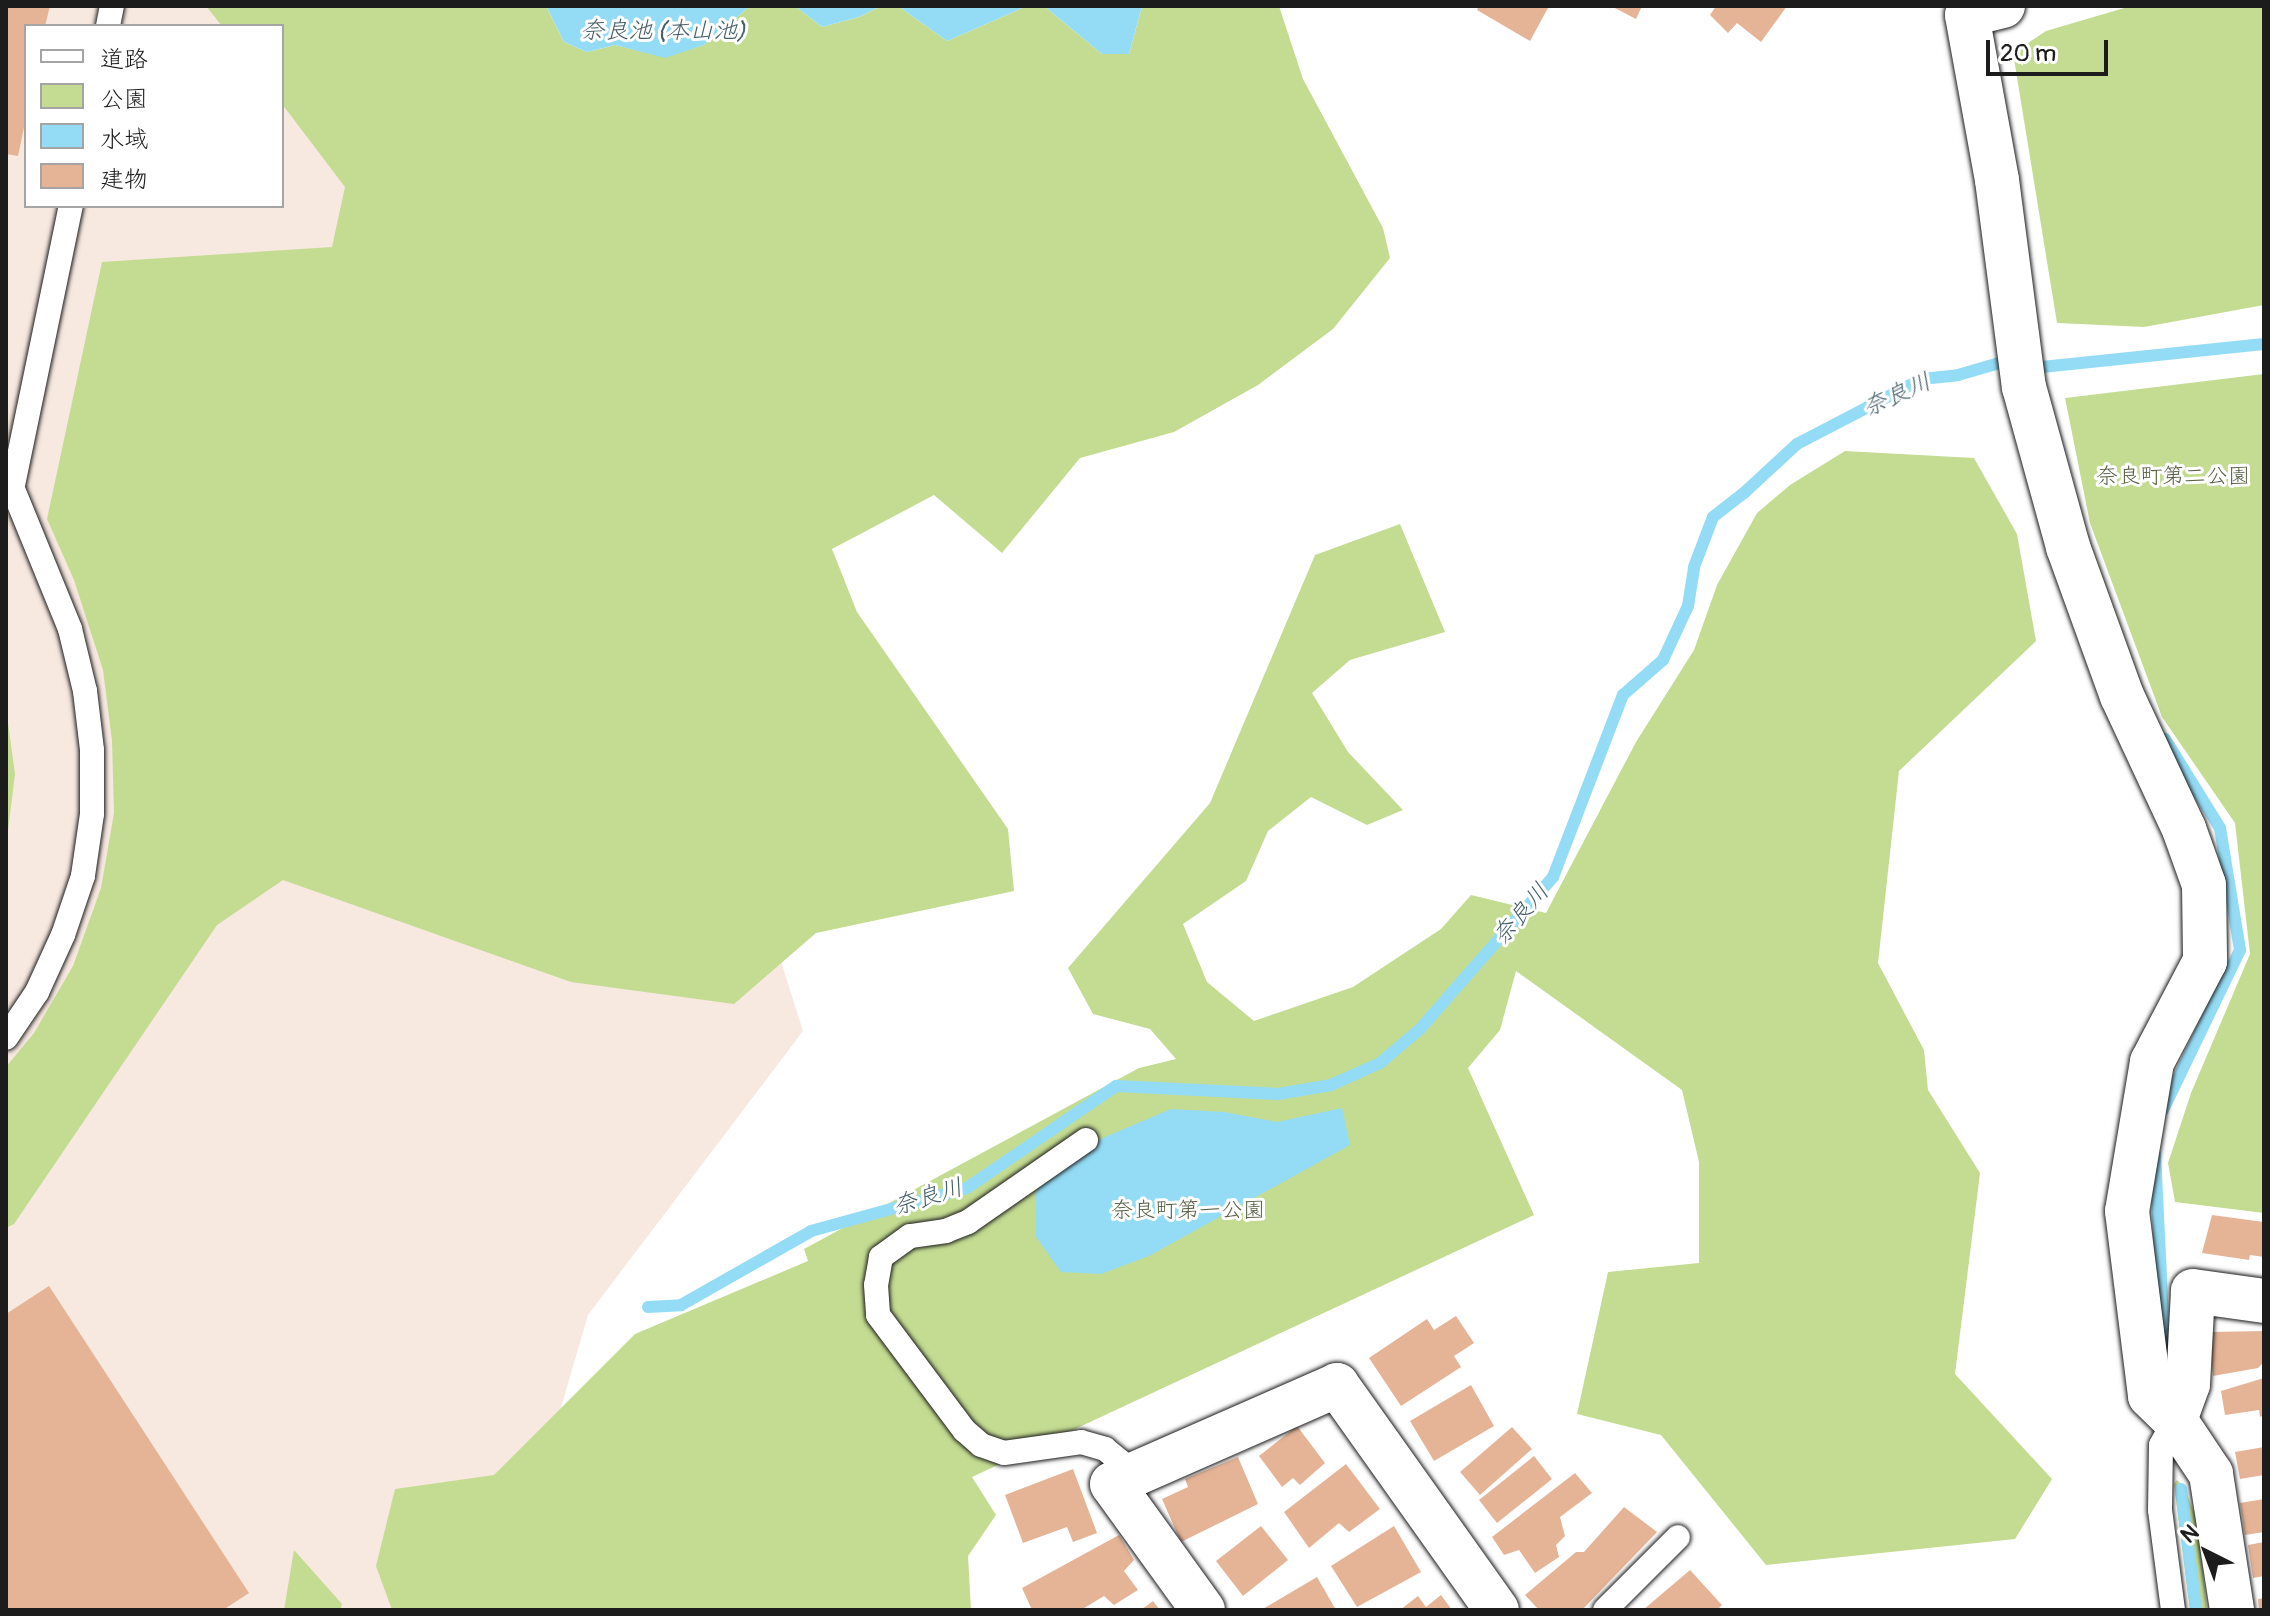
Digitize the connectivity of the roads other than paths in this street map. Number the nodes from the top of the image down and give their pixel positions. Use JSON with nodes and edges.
{"nodes":[{"id":1,"x":2003,"y":6,"type":"edge"},
{"id":2,"x":71,"y":208,"type":"edge"},
{"id":3,"x":10,"y":479,"type":"edge"},
{"id":4,"x":6,"y":1038,"type":"edge"},
{"id":5,"x":1086,"y":1140,"type":"dead end"},
{"id":6,"x":2264,"y":1301,"type":"edge"},
{"id":7,"x":2175,"y":1420,"type":"junction"},
{"id":8,"x":1135,"y":1473,"type":"junction"},
{"id":9,"x":1678,"y":1537,"type":"dead end"},
{"id":10,"x":1203,"y":1610,"type":"edge"},
{"id":11,"x":1497,"y":1610,"type":"edge"},
{"id":12,"x":1605,"y":1610,"type":"edge"},
{"id":13,"x":2173,"y":1610,"type":"edge"},
{"id":14,"x":2232,"y":1610,"type":"edge"}],
"edges":[{"from":1,"to":7,"type":"street"},
{"from":2,"to":3,"type":"lane"},
{"from":3,"to":4,"type":"lane"},
{"from":5,"to":8,"type":"lane"},
{"from":6,"to":7,"type":"street"},
{"from":7,"to":13,"type":"lane"},
{"from":7,"to":14,"type":"street"},
{"from":8,"to":10,"type":"street"},
{"from":8,"to":11,"type":"street"},
{"from":9,"to":12,"type":"lane"}]}
